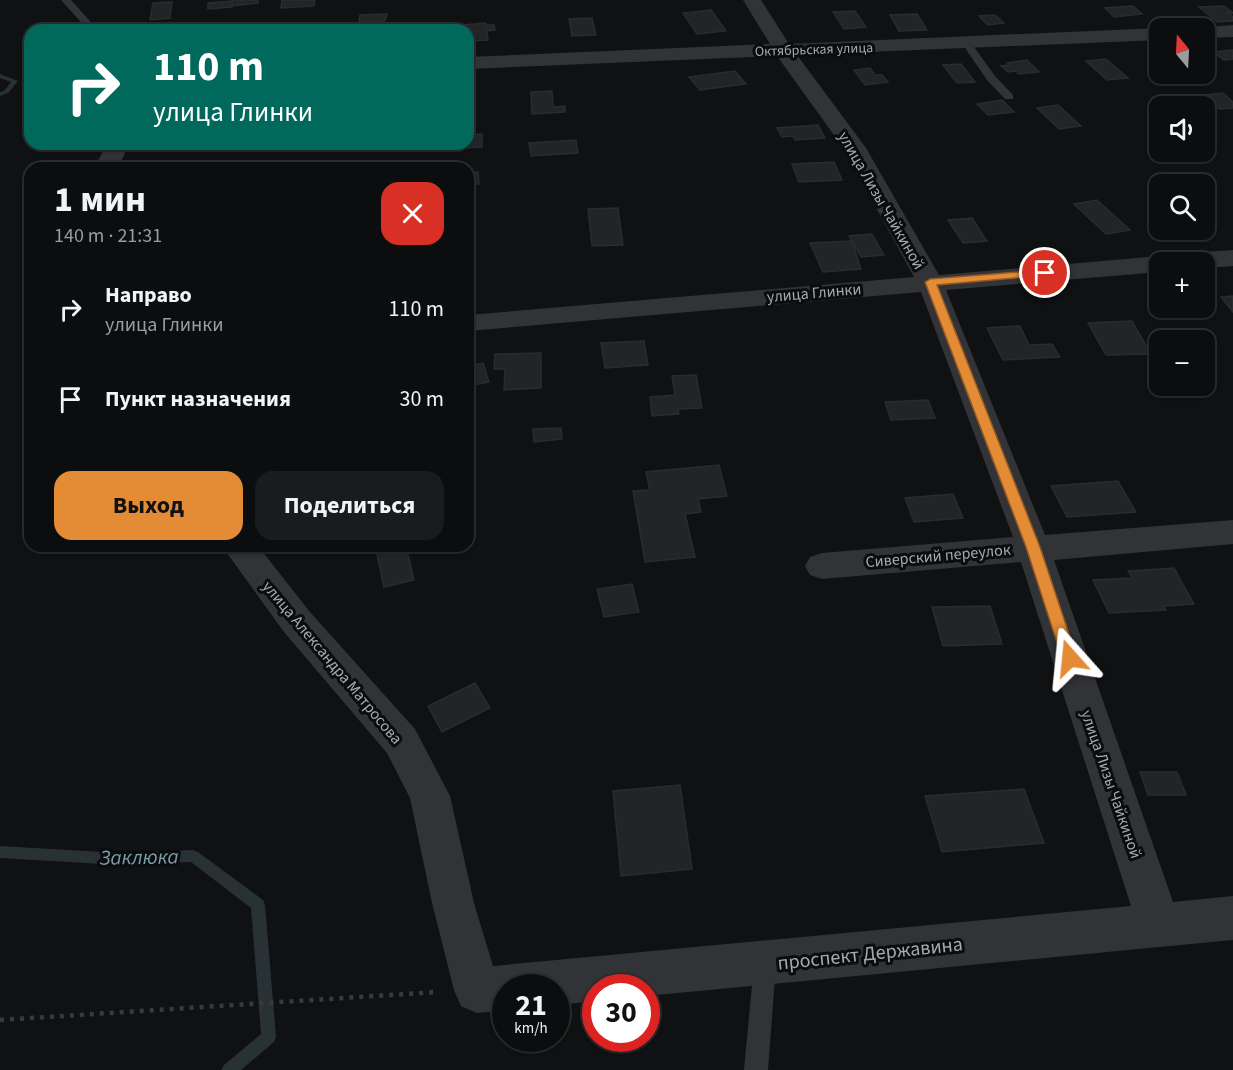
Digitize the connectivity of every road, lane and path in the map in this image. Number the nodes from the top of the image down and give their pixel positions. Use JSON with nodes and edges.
{"nodes":[{"id":1,"x":66,"y":0,"type":"edge"},
{"id":2,"x":752,"y":0,"type":"edge"},
{"id":3,"x":88,"y":24,"type":"edge"},
{"id":4,"x":1233,"y":31,"type":"edge"},
{"id":5,"x":1215,"y":32,"type":"edge"},
{"id":6,"x":1149,"y":34,"type":"edge"},
{"id":7,"x":966,"y":42,"type":"junction"},
{"id":8,"x":783,"y":50,"type":"junction"},
{"id":9,"x":474,"y":63,"type":"edge"},
{"id":10,"x":1009,"y":97,"type":"dead end"},
{"id":11,"x":1233,"y":258,"type":"edge"},
{"id":12,"x":1215,"y":259,"type":"edge"},
{"id":13,"x":1149,"y":265,"type":"edge"},
{"id":14,"x":930,"y":282,"type":"junction"},
{"id":15,"x":474,"y":321,"type":"edge"},
{"id":16,"x":1233,"y":532,"type":"edge"},
{"id":17,"x":1033,"y":547,"type":"junction"},
{"id":18,"x":244,"y":552,"type":"edge"},
{"id":19,"x":822,"y":566,"type":"dead end"},
{"id":20,"x":1233,"y":918,"type":"edge"},
{"id":21,"x":1160,"y":925,"type":"junction"},
{"id":22,"x":765,"y":963,"type":"junction"},
{"id":23,"x":492,"y":980,"type":"edge"},
{"id":24,"x":570,"y":981,"type":"edge"},
{"id":25,"x":492,"y":988,"type":"edge"},
{"id":26,"x":0,"y":1020,"type":"edge"},
{"id":27,"x":756,"y":1070,"type":"edge"}],
"edges":[{"from":1,"to":3,"type":"lane"},
{"from":2,"to":8,"type":"street","name":"улица Лизы Чайкиной"},
{"from":4,"to":5,"type":"street"},
{"from":6,"to":7,"type":"street","name":"Октябрьская улица"},
{"from":7,"to":8,"type":"street","name":"Октябрьская улица"},
{"from":7,"to":10,"type":"lane"},
{"from":8,"to":9,"type":"street","name":"Октябрьская улица"},
{"from":8,"to":14,"type":"street","name":"улица Лизы Чайкиной"},
{"from":11,"to":12,"type":"street"},
{"from":13,"to":14,"type":"street","name":"улица Глинки"},
{"from":14,"to":15,"type":"street","name":"улица Глинки"},
{"from":14,"to":17,"type":"street","name":"улица Лизы Чайкиной"},
{"from":16,"to":17,"type":"street","name":"Сиверский переулок"},
{"from":17,"to":19,"type":"street","name":"Сиверский переулок"},
{"from":17,"to":21,"type":"street","name":"улица Лизы Чайкиной"},
{"from":18,"to":23,"type":"street","name":"улица Александра Матросова"},
{"from":20,"to":21,"type":"street","name":"проспект Державина"},
{"from":21,"to":22,"type":"street","name":"проспект Державина"},
{"from":22,"to":24,"type":"street","name":"проспект Державина"},
{"from":22,"to":27,"type":"lane"},
{"from":25,"to":26,"type":"path"}]}
